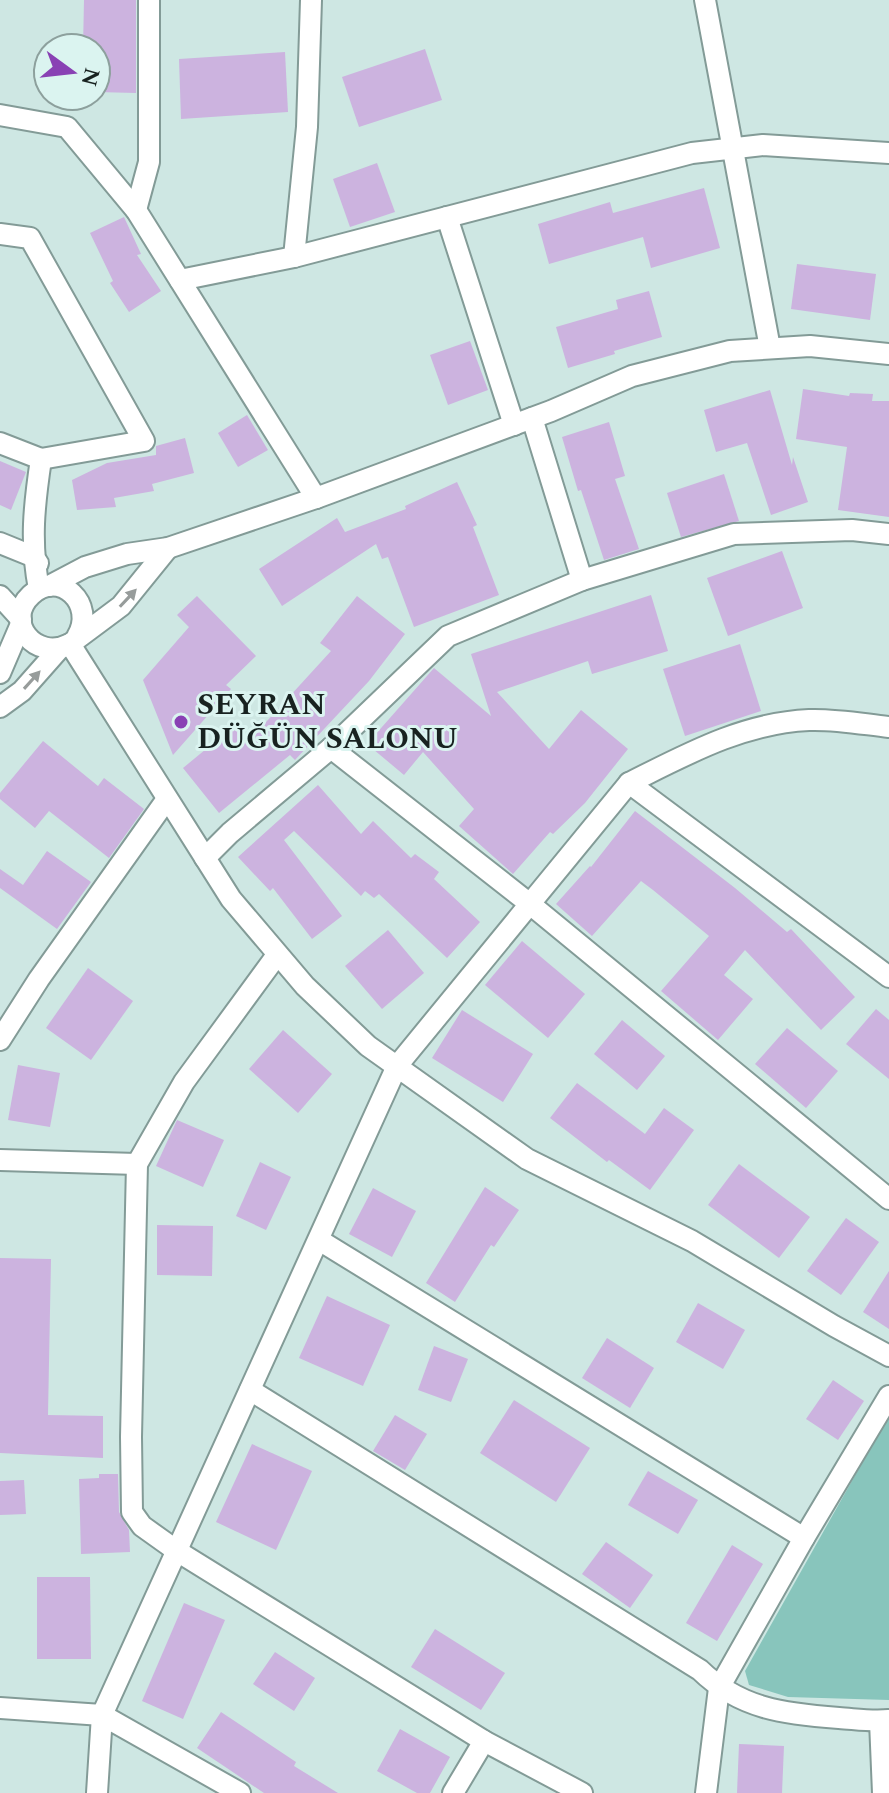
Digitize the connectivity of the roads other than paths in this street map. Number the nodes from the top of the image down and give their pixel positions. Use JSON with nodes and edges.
{"nodes":[{"id":1,"x":149,"y":0,"type":"edge"},
{"id":2,"x":311,"y":0,"type":"edge"},
{"id":3,"x":705,"y":0,"type":"edge"},
{"id":4,"x":0,"y":115,"type":"edge"},
{"id":5,"x":732,"y":148,"type":"junction"},
{"id":6,"x":889,"y":153,"type":"edge"},
{"id":7,"x":136,"y":210,"type":"junction"},
{"id":8,"x":447,"y":217,"type":"junction"},
{"id":9,"x":0,"y":234,"type":"edge"},
{"id":10,"x":294,"y":257,"type":"junction"},
{"id":11,"x":180,"y":280,"type":"junction"},
{"id":12,"x":770,"y":348,"type":"junction"},
{"id":13,"x":889,"y":354,"type":"edge"},
{"id":14,"x":523,"y":421,"type":"junction"},
{"id":15,"x":0,"y":443,"type":"edge"},
{"id":16,"x":41,"y":459,"type":"junction"},
{"id":17,"x":316,"y":498,"type":"junction"},
{"id":18,"x":889,"y":534,"type":"edge"},
{"id":19,"x":0,"y":543,"type":"edge"},
{"id":20,"x":168,"y":548,"type":"junction"},
{"id":21,"x":32,"y":556,"type":"junction"},
{"id":22,"x":582,"y":580,"type":"junction"},
{"id":23,"x":51,"y":586,"type":"junction"},
{"id":24,"x":0,"y":596,"type":"edge"},
{"id":25,"x":21,"y":621,"type":"junction"},
{"id":26,"x":69,"y":643,"type":"junction"},
{"id":27,"x":0,"y":673,"type":"edge"},
{"id":28,"x":0,"y":707,"type":"edge"},
{"id":29,"x":889,"y":727,"type":"edge"},
{"id":30,"x":331,"y":748,"type":"junction"},
{"id":31,"x":629,"y":783,"type":"junction"},
{"id":32,"x":167,"y":799,"type":"junction"},
{"id":33,"x":205,"y":858,"type":"junction"},
{"id":34,"x":530,"y":904,"type":"junction"},
{"id":35,"x":889,"y":954,"type":"edge"},
{"id":36,"x":277,"y":955,"type":"junction"},
{"id":37,"x":868,"y":960,"type":"junction"},
{"id":38,"x":889,"y":977,"type":"edge"},
{"id":39,"x":0,"y":1040,"type":"edge"},
{"id":40,"x":397,"y":1066,"type":"junction"},
{"id":41,"x":0,"y":1160,"type":"edge"},
{"id":42,"x":137,"y":1164,"type":"junction"},
{"id":43,"x":889,"y":1199,"type":"edge"},
{"id":44,"x":319,"y":1240,"type":"junction"},
{"id":45,"x":889,"y":1356,"type":"edge"},
{"id":46,"x":250,"y":1390,"type":"junction"},
{"id":47,"x":889,"y":1396,"type":"edge"},
{"id":48,"x":804,"y":1538,"type":"junction"},
{"id":49,"x":177,"y":1551,"type":"junction"},
{"id":50,"x":719,"y":1688,"type":"junction"},
{"id":51,"x":0,"y":1708,"type":"edge"},
{"id":52,"x":102,"y":1715,"type":"junction"},
{"id":53,"x":884,"y":1720,"type":"edge"},
{"id":54,"x":484,"y":1741,"type":"junction"},
{"id":55,"x":97,"y":1793,"type":"edge"},
{"id":56,"x":240,"y":1793,"type":"edge"},
{"id":57,"x":453,"y":1793,"type":"edge"},
{"id":58,"x":582,"y":1793,"type":"edge"},
{"id":59,"x":706,"y":1793,"type":"edge"},
{"id":60,"x":883,"y":1793,"type":"edge"}],
"edges":[{"from":1,"to":7,"type":"street"},
{"from":2,"to":10,"type":"street"},
{"from":3,"to":5,"type":"street"},
{"from":4,"to":7,"type":"street"},
{"from":5,"to":6,"type":"street"},
{"from":5,"to":8,"type":"street"},
{"from":5,"to":12,"type":"street"},
{"from":7,"to":11,"type":"street"},
{"from":8,"to":10,"type":"street"},
{"from":8,"to":14,"type":"street"},
{"from":9,"to":16,"type":"street"},
{"from":10,"to":11,"type":"street"},
{"from":11,"to":17,"type":"street"},
{"from":12,"to":13,"type":"street"},
{"from":12,"to":14,"type":"street"},
{"from":14,"to":17,"type":"street"},
{"from":14,"to":22,"type":"street"},
{"from":15,"to":16,"type":"street"},
{"from":16,"to":21,"type":"street"},
{"from":17,"to":20,"type":"street"},
{"from":18,"to":22,"type":"street"},
{"from":19,"to":21,"type":"street"},
{"from":20,"to":23,"type":"street"},
{"from":26,"to":20,"type":"street","one_way":true},
{"from":21,"to":23,"type":"street"},
{"from":22,"to":30,"type":"street"},
{"from":23,"to":25,"type":"street"},
{"from":23,"to":26,"type":"street"},
{"from":24,"to":25,"type":"street"},
{"from":25,"to":26,"type":"street"},
{"from":25,"to":27,"type":"street"},
{"from":28,"to":26,"type":"street","one_way":true},
{"from":26,"to":32,"type":"street"},
{"from":29,"to":31,"type":"street"},
{"from":30,"to":33,"type":"street"},
{"from":30,"to":34,"type":"street"},
{"from":31,"to":34,"type":"street"},
{"from":31,"to":37,"type":"street"},
{"from":32,"to":33,"type":"street"},
{"from":32,"to":39,"type":"street"},
{"from":33,"to":36,"type":"street"},
{"from":34,"to":40,"type":"street"},
{"from":34,"to":43,"type":"street"},
{"from":35,"to":37,"type":"street"},
{"from":36,"to":40,"type":"street"},
{"from":36,"to":42,"type":"street"},
{"from":37,"to":38,"type":"street"},
{"from":40,"to":44,"type":"street"},
{"from":40,"to":45,"type":"street"},
{"from":41,"to":42,"type":"street"},
{"from":42,"to":49,"type":"street"},
{"from":44,"to":46,"type":"street"},
{"from":44,"to":48,"type":"street"},
{"from":46,"to":49,"type":"street"},
{"from":46,"to":50,"type":"street"},
{"from":47,"to":48,"type":"street"},
{"from":48,"to":50,"type":"street"},
{"from":49,"to":52,"type":"street"},
{"from":49,"to":54,"type":"street"},
{"from":50,"to":53,"type":"street"},
{"from":50,"to":59,"type":"street"},
{"from":51,"to":52,"type":"street"},
{"from":52,"to":55,"type":"street"},
{"from":52,"to":56,"type":"street"},
{"from":53,"to":60,"type":"street"},
{"from":54,"to":57,"type":"street"},
{"from":54,"to":58,"type":"street"}]}
